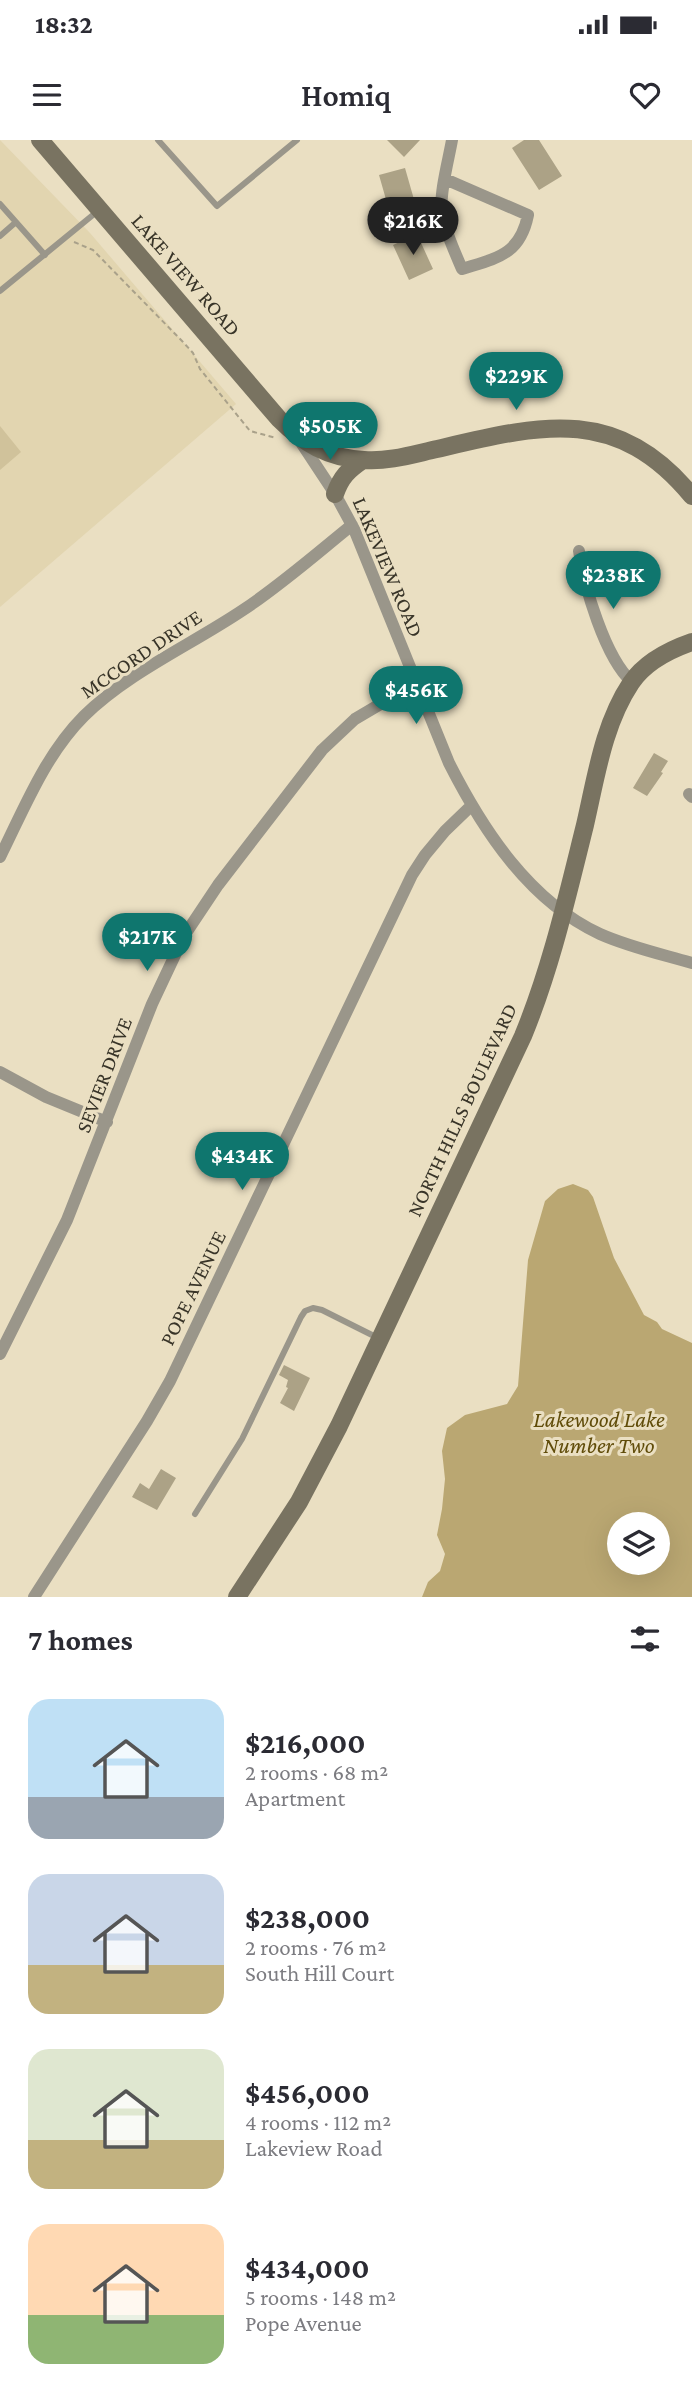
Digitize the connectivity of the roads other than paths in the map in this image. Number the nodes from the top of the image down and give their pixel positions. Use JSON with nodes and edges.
{"nodes":[{"id":1,"x":40,"y":140,"type":"edge"},
{"id":2,"x":158,"y":140,"type":"edge"},
{"id":3,"x":296,"y":140,"type":"edge"},
{"id":4,"x":452,"y":140,"type":"edge"},
{"id":5,"x":445,"y":179,"type":"junction"},
{"id":6,"x":0,"y":204,"type":"edge"},
{"id":7,"x":100,"y":209,"type":"junction"},
{"id":8,"x":16,"y":222,"type":"junction"},
{"id":9,"x":0,"y":236,"type":"edge"},
{"id":10,"x":45,"y":255,"type":"junction"},
{"id":11,"x":0,"y":291,"type":"edge"},
{"id":12,"x":298,"y":438,"type":"junction"},
{"id":13,"x":363,"y":460,"type":"junction"},
{"id":14,"x":335,"y":494,"type":"junction"},
{"id":15,"x":692,"y":496,"type":"edge"},
{"id":16,"x":352,"y":525,"type":"junction"},
{"id":17,"x":579,"y":551,"type":"dead end"},
{"id":18,"x":692,"y":642,"type":"edge"},
{"id":19,"x":416,"y":682,"type":"junction"},
{"id":20,"x":632,"y":682,"type":"junction"},
{"id":21,"x":472,"y":805,"type":"junction"},
{"id":22,"x":0,"y":857,"type":"edge"},
{"id":23,"x":564,"y":912,"type":"junction"},
{"id":24,"x":692,"y":963,"type":"edge"},
{"id":25,"x":0,"y":1072,"type":"edge"},
{"id":26,"x":107,"y":1122,"type":"junction"},
{"id":27,"x":380,"y":1339,"type":"junction"},
{"id":28,"x":0,"y":1354,"type":"edge"},
{"id":29,"x":195,"y":1514,"type":"dead end"},
{"id":30,"x":34,"y":1597,"type":"edge"},
{"id":31,"x":237,"y":1597,"type":"edge"}],
"edges":[{"from":1,"to":7,"type":"street","name":"LAKE VIEW ROAD"},
{"from":2,"to":3,"type":"lane"},
{"from":4,"to":5,"type":"street"},
{"from":5,"to":5,"type":"street"},
{"from":6,"to":8,"type":"lane"},
{"from":7,"to":10,"type":"lane"},
{"from":7,"to":12,"type":"street","name":"LAKE VIEW ROAD"},
{"from":8,"to":9,"type":"lane"},
{"from":8,"to":10,"type":"lane"},
{"from":10,"to":11,"type":"lane"},
{"from":12,"to":13,"type":"street"},
{"from":12,"to":14,"type":"street","name":"LAKEVIEW ROAD"},
{"from":13,"to":14,"type":"street"},
{"from":13,"to":15,"type":"street"},
{"from":14,"to":16,"type":"street","name":"LAKEVIEW ROAD"},
{"from":16,"to":19,"type":"street","name":"LAKEVIEW ROAD"},
{"from":16,"to":22,"type":"street","name":"MCCORD DRIVE"},
{"from":17,"to":20,"type":"street"},
{"from":18,"to":20,"type":"street","name":"NORTH HILLS BOULEVARD"},
{"from":19,"to":21,"type":"street","name":"LAKEVIEW ROAD"},
{"from":19,"to":26,"type":"street","name":"SEVIER DRIVE"},
{"from":20,"to":23,"type":"street","name":"NORTH HILLS BOULEVARD"},
{"from":21,"to":23,"type":"street","name":"LAKEVIEW ROAD"},
{"from":21,"to":30,"type":"street","name":"POPE AVENUE"},
{"from":23,"to":24,"type":"street","name":"LAKEVIEW ROAD"},
{"from":23,"to":27,"type":"street","name":"NORTH HILLS BOULEVARD"},
{"from":25,"to":26,"type":"street"},
{"from":26,"to":28,"type":"street","name":"SEVIER DRIVE"},
{"from":27,"to":29,"type":"lane"},
{"from":27,"to":31,"type":"street","name":"NORTH HILLS BOULEVARD"}]}
